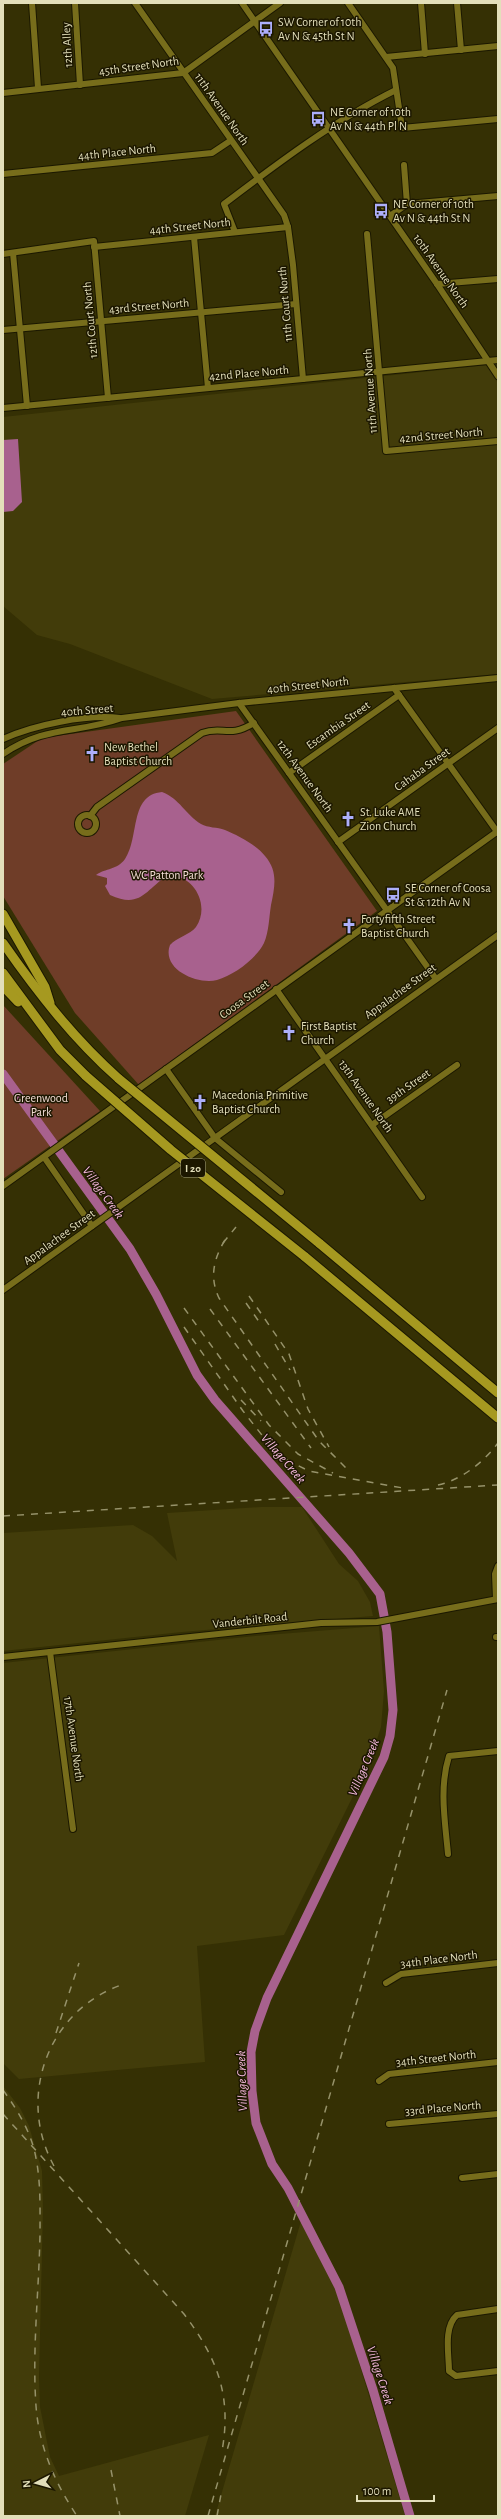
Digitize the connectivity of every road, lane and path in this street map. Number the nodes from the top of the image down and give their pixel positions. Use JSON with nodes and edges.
{"nodes":[{"id":1,"x":32,"y":3,"type":"edge"},
{"id":2,"x":76,"y":3,"type":"edge"},
{"id":3,"x":135,"y":3,"type":"edge"},
{"id":4,"x":242,"y":3,"type":"edge"},
{"id":5,"x":280,"y":3,"type":"edge"},
{"id":6,"x":348,"y":3,"type":"edge"},
{"id":7,"x":421,"y":3,"type":"edge"},
{"id":8,"x":457,"y":3,"type":"edge"},
{"id":9,"x":255,"y":22,"type":"junction"},
{"id":10,"x":498,"y":46,"type":"edge"},
{"id":11,"x":461,"y":50,"type":"junction"},
{"id":12,"x":425,"y":54,"type":"junction"},
{"id":13,"x":386,"y":57,"type":"junction"},
{"id":14,"x":183,"y":73,"type":"junction"},
{"id":15,"x":80,"y":85,"type":"junction"},
{"id":16,"x":38,"y":88,"type":"junction"},
{"id":17,"x":396,"y":90,"type":"junction"},
{"id":18,"x":3,"y":93,"type":"edge"},
{"id":19,"x":498,"y":118,"type":"edge"},
{"id":20,"x":330,"y":130,"type":"junction"},
{"id":21,"x":230,"y":141,"type":"junction"},
{"id":22,"x":404,"y":165,"type":"dead end"},
{"id":23,"x":3,"y":174,"type":"edge"},
{"id":24,"x":258,"y":178,"type":"junction"},
{"id":25,"x":498,"y":196,"type":"edge"},
{"id":26,"x":407,"y":204,"type":"junction"},
{"id":27,"x":390,"y":216,"type":"junction"},
{"id":28,"x":288,"y":227,"type":"junction"},
{"id":29,"x":235,"y":232,"type":"junction"},
{"id":30,"x":367,"y":234,"type":"dead end"},
{"id":31,"x":194,"y":237,"type":"junction"},
{"id":32,"x":94,"y":244,"type":"junction"},
{"id":33,"x":13,"y":253,"type":"junction"},
{"id":34,"x":3,"y":254,"type":"edge"},
{"id":35,"x":498,"y":278,"type":"edge"},
{"id":36,"x":437,"y":284,"type":"junction"},
{"id":37,"x":296,"y":304,"type":"junction"},
{"id":38,"x":200,"y":313,"type":"junction"},
{"id":39,"x":101,"y":321,"type":"junction"},
{"id":40,"x":20,"y":328,"type":"junction"},
{"id":41,"x":3,"y":330,"type":"edge"},
{"id":42,"x":498,"y":360,"type":"edge"},
{"id":43,"x":489,"y":361,"type":"junction"},
{"id":44,"x":380,"y":371,"type":"junction"},
{"id":45,"x":498,"y":376,"type":"edge"},
{"id":46,"x":303,"y":379,"type":"junction"},
{"id":47,"x":208,"y":388,"type":"junction"},
{"id":48,"x":108,"y":398,"type":"junction"},
{"id":49,"x":27,"y":406,"type":"junction"},
{"id":50,"x":3,"y":408,"type":"edge"},
{"id":51,"x":498,"y":441,"type":"edge"},
{"id":52,"x":386,"y":451,"type":"joint"},
{"id":53,"x":498,"y":678,"type":"edge"},
{"id":54,"x":394,"y":688,"type":"junction"},
{"id":55,"x":399,"y":695,"type":"junction"},
{"id":56,"x":239,"y":703,"type":"junction"},
{"id":57,"x":122,"y":718,"type":"junction"},
{"id":58,"x":254,"y":723,"type":"junction"},
{"id":59,"x":498,"y":728,"type":"edge"},
{"id":60,"x":5,"y":738,"type":"edge"},
{"id":61,"x":3,"y":754,"type":"edge"},
{"id":62,"x":448,"y":764,"type":"junction"},
{"id":63,"x":289,"y":773,"type":"junction"},
{"id":64,"x":90,"y":816,"type":"dead end"},
{"id":65,"x":498,"y":832,"type":"edge"},
{"id":66,"x":338,"y":842,"type":"junction"},
{"id":67,"x":387,"y":910,"type":"junction"},
{"id":68,"x":3,"y":914,"type":"edge"},
{"id":69,"x":498,"y":935,"type":"edge"},
{"id":70,"x":3,"y":943,"type":"edge"},
{"id":71,"x":3,"y":973,"type":"edge"},
{"id":72,"x":436,"y":978,"type":"junction"},
{"id":73,"x":3,"y":986,"type":"edge"},
{"id":74,"x":276,"y":989,"type":"junction"},
{"id":75,"x":53,"y":1011,"type":"junction"},
{"id":76,"x":48,"y":1034,"type":"junction"},
{"id":77,"x":326,"y":1058,"type":"junction"},
{"id":78,"x":457,"y":1065,"type":"dead end"},
{"id":79,"x":166,"y":1069,"type":"junction"},
{"id":80,"x":372,"y":1125,"type":"junction"},
{"id":81,"x":215,"y":1138,"type":"junction"},
{"id":82,"x":46,"y":1155,"type":"junction"},
{"id":83,"x":3,"y":1186,"type":"edge"},
{"id":84,"x":281,"y":1192,"type":"dead end"},
{"id":85,"x":422,"y":1197,"type":"dead end"},
{"id":86,"x":94,"y":1225,"type":"junction"},
{"id":87,"x":3,"y":1290,"type":"edge"},
{"id":88,"x":498,"y":1393,"type":"edge"},
{"id":89,"x":498,"y":1418,"type":"edge"},
{"id":90,"x":498,"y":1566,"type":"edge"},
{"id":91,"x":497,"y":1599,"type":"edge"},
{"id":92,"x":50,"y":1652,"type":"junction"},
{"id":93,"x":3,"y":1657,"type":"edge"},
{"id":94,"x":498,"y":1750,"type":"edge"},
{"id":95,"x":73,"y":1829,"type":"dead end"},
{"id":96,"x":448,"y":1854,"type":"dead end"},
{"id":97,"x":498,"y":1963,"type":"edge"},
{"id":98,"x":386,"y":1983,"type":"dead end"},
{"id":99,"x":498,"y":2062,"type":"edge"},
{"id":100,"x":379,"y":2081,"type":"dead end"},
{"id":101,"x":498,"y":2114,"type":"edge"},
{"id":102,"x":389,"y":2124,"type":"dead end"},
{"id":103,"x":498,"y":2174,"type":"edge"},
{"id":104,"x":462,"y":2178,"type":"dead end"},
{"id":105,"x":498,"y":2310,"type":"edge"},
{"id":106,"x":498,"y":2371,"type":"edge"}],
"edges":[{"from":1,"to":16,"type":"street"},
{"from":2,"to":15,"type":"street","name":"12th Alley"},
{"from":3,"to":14,"type":"street","name":"11th Avenue North"},
{"from":4,"to":9,"type":"street","name":"10th Avenue North"},
{"from":5,"to":9,"type":"street","name":"45th Street North"},
{"from":6,"to":13,"type":"street"},
{"from":7,"to":12,"type":"street"},
{"from":8,"to":11,"type":"street"},
{"from":9,"to":14,"type":"street","name":"45th Street North"},
{"from":9,"to":20,"type":"street","name":"10th Avenue North"},
{"from":10,"to":11,"type":"street"},
{"from":11,"to":12,"type":"street"},
{"from":12,"to":13,"type":"street"},
{"from":13,"to":17,"type":"street"},
{"from":14,"to":15,"type":"street","name":"45th Street North"},
{"from":14,"to":21,"type":"street","name":"11th Avenue North"},
{"from":15,"to":16,"type":"street","name":"45th Street North"},
{"from":16,"to":18,"type":"street","name":"45th Street North"},
{"from":17,"to":19,"type":"street"},
{"from":17,"to":20,"type":"street"},
{"from":20,"to":24,"type":"street"},
{"from":20,"to":27,"type":"street","name":"10th Avenue North"},
{"from":21,"to":23,"type":"street","name":"44th Place North"},
{"from":21,"to":24,"type":"street","name":"11th Avenue North"},
{"from":22,"to":26,"type":"street"},
{"from":24,"to":28,"type":"street","name":"11th Avenue North"},
{"from":24,"to":29,"type":"street"},
{"from":25,"to":26,"type":"street"},
{"from":26,"to":27,"type":"street"},
{"from":27,"to":36,"type":"street","name":"10th Avenue North"},
{"from":28,"to":29,"type":"street","name":"44th Street North"},
{"from":28,"to":37,"type":"street","name":"11th Court North"},
{"from":29,"to":31,"type":"street","name":"44th Street North"},
{"from":30,"to":44,"type":"street","name":"11th Avenue North"},
{"from":31,"to":32,"type":"street","name":"44th Street North"},
{"from":31,"to":38,"type":"street"},
{"from":32,"to":33,"type":"street","name":"44th Street North"},
{"from":32,"to":39,"type":"street","name":"12th Court North"},
{"from":33,"to":34,"type":"street","name":"44th Street North"},
{"from":33,"to":40,"type":"street"},
{"from":35,"to":36,"type":"street"},
{"from":36,"to":43,"type":"street","name":"10th Avenue North"},
{"from":37,"to":38,"type":"street","name":"43rd Street North"},
{"from":37,"to":46,"type":"street","name":"11th Court North"},
{"from":38,"to":39,"type":"street","name":"43rd Street North"},
{"from":38,"to":47,"type":"street"},
{"from":39,"to":40,"type":"street","name":"43rd Street North"},
{"from":39,"to":48,"type":"street","name":"12th Court North"},
{"from":40,"to":41,"type":"street","name":"43rd Street North"},
{"from":40,"to":49,"type":"street"},
{"from":42,"to":43,"type":"street","name":"42nd Place North"},
{"from":43,"to":44,"type":"street","name":"42nd Place North"},
{"from":43,"to":45,"type":"street","name":"10th Avenue North"},
{"from":44,"to":46,"type":"street","name":"42nd Place North"},
{"from":44,"to":52,"type":"street","name":"11th Avenue North"},
{"from":46,"to":47,"type":"street","name":"42nd Place North"},
{"from":47,"to":48,"type":"street","name":"42nd Place North"},
{"from":48,"to":49,"type":"street","name":"42nd Place North"},
{"from":49,"to":50,"type":"street","name":"42nd Place North"},
{"from":51,"to":52,"type":"street","name":"42nd Street North"},
{"from":53,"to":54,"type":"street","name":"40th Street North"},
{"from":54,"to":55,"type":"street"},
{"from":54,"to":56,"type":"street","name":"40th Street North"},
{"from":55,"to":62,"type":"street"},
{"from":55,"to":63,"type":"street","name":"Escambia Street"},
{"from":56,"to":57,"type":"street","name":"40th Street North"},
{"from":56,"to":58,"type":"street","name":"12th Avenue North"},
{"from":57,"to":60,"type":"street","name":"40th Street"},
{"from":57,"to":61,"type":"street","name":"40th Street"},
{"from":58,"to":63,"type":"street","name":"12th Avenue North"},
{"from":58,"to":64,"type":"street"},
{"from":59,"to":62,"type":"street","name":"Cahaba Street"},
{"from":62,"to":65,"type":"street"},
{"from":62,"to":66,"type":"street","name":"Cahaba Street"},
{"from":63,"to":66,"type":"street","name":"12th Avenue North"},
{"from":65,"to":67,"type":"street","name":"Coosa Street"},
{"from":66,"to":67,"type":"street","name":"12th Avenue North"},
{"from":67,"to":72,"type":"street","name":"12th Avenue North"},
{"from":67,"to":74,"type":"street","name":"Coosa Street"},
{"from":68,"to":75,"type":"highway"},
{"from":69,"to":72,"type":"street","name":"Appalachee Street"},
{"from":70,"to":75,"type":"highway","number":"I 20"},
{"from":71,"to":76,"type":"highway","number":"I 20"},
{"from":72,"to":77,"type":"street","name":"Appalachee Street"},
{"from":73,"to":76,"type":"highway"},
{"from":74,"to":77,"type":"street","name":"13th Avenue North"},
{"from":74,"to":79,"type":"street","name":"Coosa Street"},
{"from":75,"to":88,"type":"highway","number":"I 20","bridge":true},
{"from":76,"to":89,"type":"highway","number":"I 20","bridge":true},
{"from":77,"to":80,"type":"street","name":"13th Avenue North"},
{"from":77,"to":81,"type":"street","name":"Appalachee Street"},
{"from":78,"to":80,"type":"street","name":"39th Street"},
{"from":79,"to":81,"type":"street"},
{"from":79,"to":82,"type":"street","name":"Coosa Street"},
{"from":80,"to":85,"type":"street","name":"13th Avenue North"},
{"from":81,"to":84,"type":"street"},
{"from":81,"to":86,"type":"street","name":"Appalachee Street"},
{"from":82,"to":83,"type":"street","name":"Coosa Street"},
{"from":82,"to":86,"type":"street"},
{"from":86,"to":87,"type":"street","name":"Appalachee Street"},
{"from":90,"to":91,"type":"street"},
{"from":91,"to":92,"type":"street","name":"Vanderbilt Road"},
{"from":92,"to":93,"type":"street","name":"Vanderbilt Road"},
{"from":92,"to":95,"type":"street","name":"17th Avenue North"},
{"from":94,"to":96,"type":"street"},
{"from":97,"to":98,"type":"street","name":"34th Place North"},
{"from":99,"to":100,"type":"street","name":"34th Street North"},
{"from":101,"to":102,"type":"street","name":"33rd Place North"},
{"from":103,"to":104,"type":"street"},
{"from":105,"to":106,"type":"street"}]}
